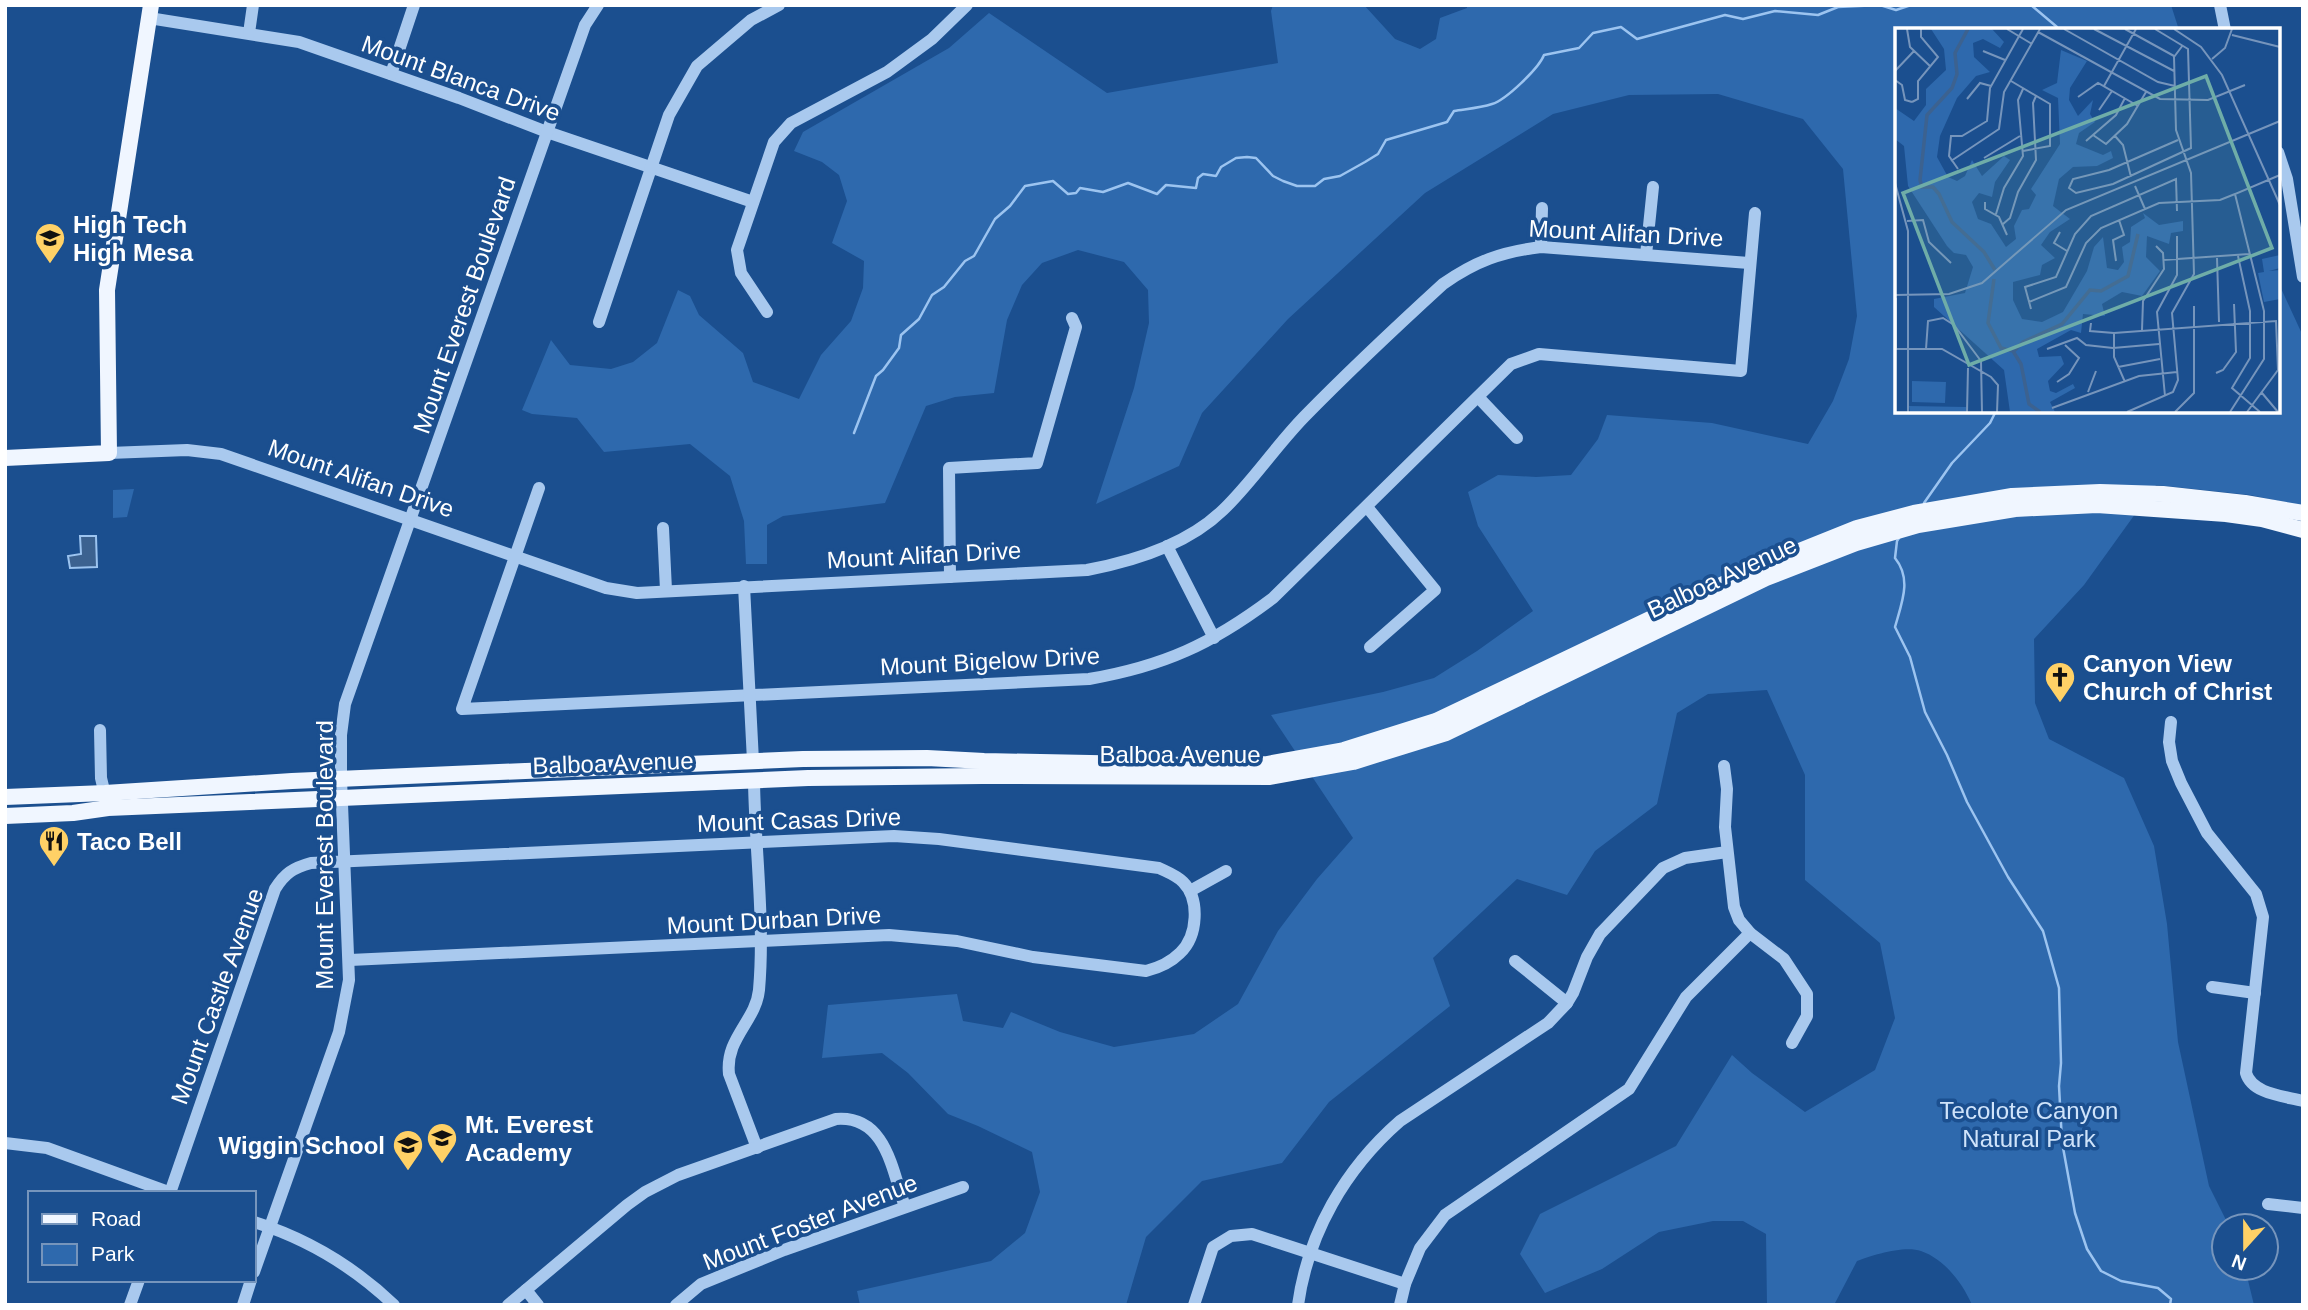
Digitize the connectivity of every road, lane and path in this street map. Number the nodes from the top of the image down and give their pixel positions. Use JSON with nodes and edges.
{"nodes":[{"id":1,"x":253,"y":5,"type":"edge"},
{"id":2,"x":414,"y":5,"type":"edge"},
{"id":3,"x":598,"y":5,"type":"edge"},
{"id":4,"x":779,"y":5,"type":"edge"},
{"id":5,"x":967,"y":5,"type":"edge"},
{"id":6,"x":2220,"y":5,"type":"edge"},
{"id":7,"x":150,"y":11,"type":"edge"},
{"id":8,"x":2225,"y":28,"type":"edge"},
{"id":9,"x":249,"y":33,"type":"junction"},
{"id":10,"x":391,"y":74,"type":"junction"},
{"id":11,"x":547,"y":132,"type":"junction"},
{"id":12,"x":2280,"y":158,"type":"edge"},
{"id":13,"x":652,"y":169,"type":"junction"},
{"id":14,"x":1653,"y":187,"type":"dead end"},
{"id":15,"x":753,"y":202,"type":"junction"},
{"id":16,"x":1542,"y":208,"type":"dead end"},
{"id":17,"x":1755,"y":213,"type":"dead end"},
{"id":18,"x":1541,"y":247,"type":"junction"},
{"id":19,"x":1646,"y":255,"type":"junction"},
{"id":20,"x":1749,"y":263,"type":"junction"},
{"id":21,"x":2303,"y":277,"type":"edge"},
{"id":22,"x":767,"y":312,"type":"dead end"},
{"id":23,"x":1072,"y":318,"type":"dead end"},
{"id":24,"x":598,"y":322,"type":"dead end"},
{"id":25,"x":1479,"y":398,"type":"junction"},
{"id":26,"x":1517,"y":439,"type":"dead end"},
{"id":27,"x":109,"y":453,"type":"junction"},
{"id":28,"x":5,"y":458,"type":"edge"},
{"id":29,"x":540,"y":488,"type":"dead end"},
{"id":30,"x":1367,"y":507,"type":"junction"},
{"id":31,"x":2154,"y":507,"type":"junction"},
{"id":32,"x":2303,"y":513,"type":"edge"},
{"id":33,"x":411,"y":520,"type":"junction"},
{"id":34,"x":663,"y":528,"type":"dead end"},
{"id":35,"x":2303,"y":530,"type":"edge"},
{"id":36,"x":2303,"y":540,"type":"edge"},
{"id":37,"x":1167,"y":546,"type":"junction"},
{"id":38,"x":515,"y":557,"type":"junction"},
{"id":39,"x":950,"y":577,"type":"junction"},
{"id":40,"x":744,"y":586,"type":"junction"},
{"id":41,"x":666,"y":590,"type":"junction"},
{"id":42,"x":1214,"y":638,"type":"junction"},
{"id":43,"x":1370,"y":648,"type":"dead end"},
{"id":44,"x":750,"y":694,"type":"junction"},
{"id":45,"x":2171,"y":722,"type":"dead end"},
{"id":46,"x":100,"y":730,"type":"dead end"},
{"id":47,"x":803,"y":759,"type":"junction"},
{"id":48,"x":752,"y":761,"type":"junction"},
{"id":49,"x":1724,"y":766,"type":"dead end"},
{"id":50,"x":341,"y":779,"type":"junction"},
{"id":51,"x":754,"y":780,"type":"junction"},
{"id":52,"x":724,"y":782,"type":"junction"},
{"id":53,"x":5,"y":797,"type":"edge"},
{"id":54,"x":342,"y":797,"type":"junction"},
{"id":55,"x":106,"y":800,"type":"junction"},
{"id":56,"x":5,"y":816,"type":"edge"},
{"id":57,"x":755,"y":841,"type":"junction"},
{"id":58,"x":1727,"y":852,"type":"junction"},
{"id":59,"x":346,"y":861,"type":"junction"},
{"id":60,"x":1226,"y":870,"type":"dead end"},
{"id":61,"x":1189,"y":891,"type":"junction"},
{"id":62,"x":1750,"y":933,"type":"junction"},
{"id":63,"x":760,"y":942,"type":"junction"},
{"id":64,"x":350,"y":960,"type":"junction"},
{"id":65,"x":1515,"y":961,"type":"dead end"},
{"id":66,"x":2213,"y":987,"type":"dead end"},
{"id":67,"x":2255,"y":993,"type":"junction"},
{"id":68,"x":1567,"y":1003,"type":"junction"},
{"id":69,"x":1792,"y":1042,"type":"dead end"},
{"id":70,"x":2303,"y":1101,"type":"edge"},
{"id":71,"x":5,"y":1143,"type":"edge"},
{"id":72,"x":757,"y":1148,"type":"junction"},
{"id":73,"x":963,"y":1187,"type":"dead end"},
{"id":74,"x":164,"y":1191,"type":"edge"},
{"id":75,"x":171,"y":1191,"type":"edge"},
{"id":76,"x":2268,"y":1204,"type":"dead end"},
{"id":77,"x":905,"y":1207,"type":"junction"},
{"id":78,"x":2303,"y":1208,"type":"edge"},
{"id":79,"x":256,"y":1223,"type":"edge"},
{"id":80,"x":270,"y":1227,"type":"junction"},
{"id":81,"x":1310,"y":1254,"type":"junction"},
{"id":82,"x":256,"y":1266,"type":"edge"},
{"id":83,"x":138,"y":1282,"type":"edge"},
{"id":84,"x":250,"y":1282,"type":"edge"},
{"id":85,"x":1405,"y":1284,"type":"junction"},
{"id":86,"x":526,"y":1290,"type":"junction"},
{"id":87,"x":130,"y":1305,"type":"edge"},
{"id":88,"x":243,"y":1305,"type":"edge"},
{"id":89,"x":394,"y":1305,"type":"edge"},
{"id":90,"x":508,"y":1305,"type":"edge"},
{"id":91,"x":538,"y":1305,"type":"edge"},
{"id":92,"x":676,"y":1305,"type":"edge"},
{"id":93,"x":1194,"y":1305,"type":"edge"},
{"id":94,"x":1298,"y":1305,"type":"edge"},
{"id":95,"x":1400,"y":1305,"type":"edge"}],
"edges":[{"from":1,"to":9,"type":"street"},
{"from":2,"to":10,"type":"street"},
{"from":3,"to":11,"type":"street","name":"Mount Everest Boulevard"},
{"from":4,"to":13,"type":"street"},
{"from":5,"to":15,"type":"street"},
{"from":6,"to":8,"type":"street"},
{"from":7,"to":9,"type":"street","name":"Mount Blanca Drive"},
{"from":7,"to":27,"type":"main road"},
{"from":9,"to":10,"type":"street","name":"Mount Blanca Drive"},
{"from":10,"to":11,"type":"street","name":"Mount Blanca Drive"},
{"from":11,"to":13,"type":"street","name":"Mount Blanca Drive"},
{"from":11,"to":33,"type":"street","name":"Mount Everest Boulevard"},
{"from":12,"to":21,"type":"street"},
{"from":13,"to":15,"type":"street","name":"Mount Blanca Drive"},
{"from":13,"to":24,"type":"street"},
{"from":14,"to":19,"type":"street"},
{"from":15,"to":22,"type":"street"},
{"from":16,"to":18,"type":"street"},
{"from":17,"to":20,"type":"street"},
{"from":18,"to":19,"type":"street","name":"Mount Alifan Drive"},
{"from":18,"to":37,"type":"street","name":"Mount Alifan Drive"},
{"from":19,"to":20,"type":"street","name":"Mount Alifan Drive"},
{"from":20,"to":25,"type":"street","name":"Mount Bigelow Drive"},
{"from":23,"to":39,"type":"street"},
{"from":25,"to":26,"type":"street"},
{"from":25,"to":30,"type":"street","name":"Mount Bigelow Drive"},
{"from":27,"to":28,"type":"main road","name":"Mount Alifan Drive"},
{"from":27,"to":33,"type":"street","name":"Mount Alifan Drive"},
{"from":29,"to":38,"type":"street"},
{"from":30,"to":42,"type":"street","name":"Mount Bigelow Drive"},
{"from":30,"to":43,"type":"street"},
{"from":31,"to":35,"type":"main road","name":"Balboa Avenue"},
{"from":31,"to":36,"type":"main road"},
{"from":31,"to":51,"type":"main road","name":"Balboa Avenue"},
{"from":32,"to":47,"type":"main road","name":"Balboa Avenue"},
{"from":33,"to":38,"type":"street","name":"Mount Alifan Drive"},
{"from":33,"to":50,"type":"street","name":"Mount Everest Boulevard"},
{"from":34,"to":41,"type":"street"},
{"from":37,"to":39,"type":"street","name":"Mount Alifan Drive"},
{"from":37,"to":42,"type":"street"},
{"from":38,"to":41,"type":"street","name":"Mount Alifan Drive"},
{"from":38,"to":44,"type":"street","name":"Mount Bigelow Drive"},
{"from":39,"to":40,"type":"street","name":"Mount Alifan Drive"},
{"from":40,"to":41,"type":"street","name":"Mount Alifan Drive"},
{"from":40,"to":44,"type":"street"},
{"from":42,"to":44,"type":"street","name":"Mount Bigelow Drive"},
{"from":44,"to":48,"type":"street"},
{"from":45,"to":67,"type":"street"},
{"from":46,"to":55,"type":"street"},
{"from":47,"to":48,"type":"main road","name":"Balboa Avenue"},
{"from":47,"to":51,"type":"main road"},
{"from":48,"to":50,"type":"main road","name":"Balboa Avenue"},
{"from":48,"to":52,"type":"main road"},
{"from":49,"to":58,"type":"street"},
{"from":50,"to":54,"type":"street","name":"Mount Everest Boulevard"},
{"from":50,"to":55,"type":"main road","name":"Balboa Avenue"},
{"from":51,"to":52,"type":"main road","name":"Balboa Avenue"},
{"from":51,"to":57,"type":"street"},
{"from":52,"to":54,"type":"main road","name":"Balboa Avenue"},
{"from":53,"to":55,"type":"main road","name":"Balboa Avenue"},
{"from":54,"to":55,"type":"main road","name":"Balboa Avenue"},
{"from":54,"to":59,"type":"street","name":"Mount Everest Boulevard"},
{"from":55,"to":56,"type":"main road","name":"Balboa Avenue"},
{"from":57,"to":59,"type":"street","name":"Mount Casas Drive"},
{"from":57,"to":61,"type":"street","name":"Mount Casas Drive"},
{"from":57,"to":63,"type":"street"},
{"from":58,"to":62,"type":"street"},
{"from":58,"to":68,"type":"street"},
{"from":59,"to":64,"type":"street","name":"Mount Everest Boulevard"},
{"from":59,"to":75,"type":"street","name":"Mount Castle Avenue"},
{"from":60,"to":61,"type":"street"},
{"from":61,"to":63,"type":"street","name":"Mount Durban Drive"},
{"from":62,"to":69,"type":"street"},
{"from":62,"to":85,"type":"street"},
{"from":63,"to":64,"type":"street","name":"Mount Durban Drive"},
{"from":63,"to":72,"type":"street"},
{"from":64,"to":80,"type":"street","name":"Mount Everest Boulevard"},
{"from":65,"to":68,"type":"street"},
{"from":66,"to":67,"type":"street"},
{"from":67,"to":70,"type":"street"},
{"from":68,"to":81,"type":"street"},
{"from":71,"to":74,"type":"street"},
{"from":72,"to":77,"type":"street"},
{"from":72,"to":86,"type":"street"},
{"from":73,"to":77,"type":"street","name":"Mount Foster Avenue"},
{"from":76,"to":78,"type":"street"},
{"from":77,"to":92,"type":"street","name":"Mount Foster Avenue"},
{"from":79,"to":80,"type":"street"},
{"from":80,"to":82,"type":"street","name":"Mount Everest Boulevard"},
{"from":80,"to":89,"type":"street"},
{"from":81,"to":85,"type":"street"},
{"from":81,"to":93,"type":"street"},
{"from":81,"to":94,"type":"street"},
{"from":83,"to":87,"type":"street"},
{"from":84,"to":88,"type":"street"},
{"from":85,"to":95,"type":"street"},
{"from":86,"to":90,"type":"street"},
{"from":86,"to":91,"type":"street"}]}
